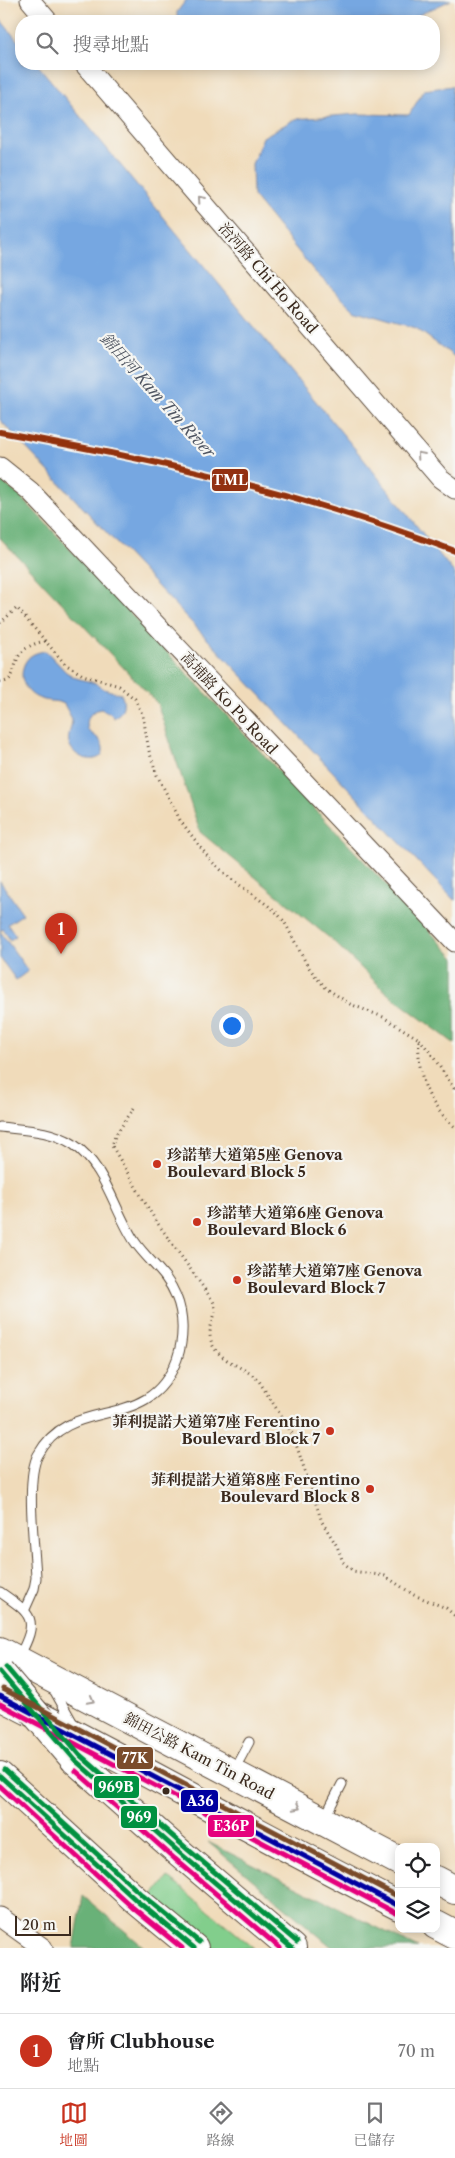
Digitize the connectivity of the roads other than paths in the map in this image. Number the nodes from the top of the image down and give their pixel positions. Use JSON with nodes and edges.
{"nodes":[{"id":1,"x":30,"y":0,"type":"edge"},
{"id":2,"x":43,"y":15,"type":"edge"},
{"id":3,"x":89,"y":70,"type":"edge"},
{"id":4,"x":0,"y":467,"type":"edge"},
{"id":5,"x":455,"y":489,"type":"edge"},
{"id":6,"x":455,"y":942,"type":"edge"},
{"id":7,"x":0,"y":1127,"type":"edge"},
{"id":8,"x":0,"y":1592,"type":"edge"},
{"id":9,"x":25,"y":1609,"type":"junction"},
{"id":10,"x":6,"y":1661,"type":"edge"},
{"id":11,"x":47,"y":1677,"type":"junction"},
{"id":12,"x":0,"y":1690,"type":"edge"},
{"id":13,"x":0,"y":1696,"type":"edge"},
{"id":14,"x":249,"y":1742,"type":"dead end"},
{"id":15,"x":78,"y":1748,"type":"junction"},
{"id":16,"x":232,"y":1773,"type":"junction"},
{"id":17,"x":0,"y":1776,"type":"edge"},
{"id":18,"x":342,"y":1784,"type":"dead end"},
{"id":19,"x":323,"y":1821,"type":"junction"},
{"id":20,"x":395,"y":1859,"type":"edge"},
{"id":21,"x":440,"y":1882,"type":"edge"},
{"id":22,"x":455,"y":1890,"type":"edge"},
{"id":23,"x":395,"y":1904,"type":"edge"},
{"id":24,"x":0,"y":1917,"type":"edge"},
{"id":25,"x":440,"y":1927,"type":"edge"},
{"id":26,"x":455,"y":1935,"type":"edge"},
{"id":27,"x":43,"y":1948,"type":"edge"},
{"id":28,"x":194,"y":1948,"type":"edge"},
{"id":29,"x":292,"y":1948,"type":"edge"}],
"edges":[{"from":1,"to":2,"type":"street"},
{"from":5,"to":3,"type":"street","name":"治河路 Chi Ho Road","one_way":true},
{"from":4,"to":6,"type":"street","name":"高埔路 Ko Po Road"},
{"from":7,"to":9,"type":"lane"},
{"from":8,"to":9,"type":"lane"},
{"from":9,"to":10,"type":"lane"},
{"from":10,"to":11,"type":"main road","name":"錦田公路 Kam Tin Road"},
{"from":10,"to":15,"type":"main road","bridge":true},
{"from":11,"to":15,"type":"lane"},
{"from":11,"to":16,"type":"main road","name":"錦田公路 Kam Tin Road","one_way":true},
{"from":12,"to":15,"type":"main road","bridge":true},
{"from":13,"to":15,"type":"main road"},
{"from":14,"to":16,"type":"lane"},
{"from":15,"to":23,"type":"main road"},
{"from":15,"to":29,"type":"main road"},
{"from":16,"to":19,"type":"main road","name":"錦田公路 Kam Tin Road","one_way":true},
{"from":17,"to":28,"type":"main road"},
{"from":18,"to":19,"type":"lane"},
{"from":19,"to":20,"type":"main road","name":"錦田公路 Kam Tin Road"},
{"from":21,"to":22,"type":"main road"},
{"from":24,"to":27,"type":"street"},
{"from":25,"to":26,"type":"main road"}]}
